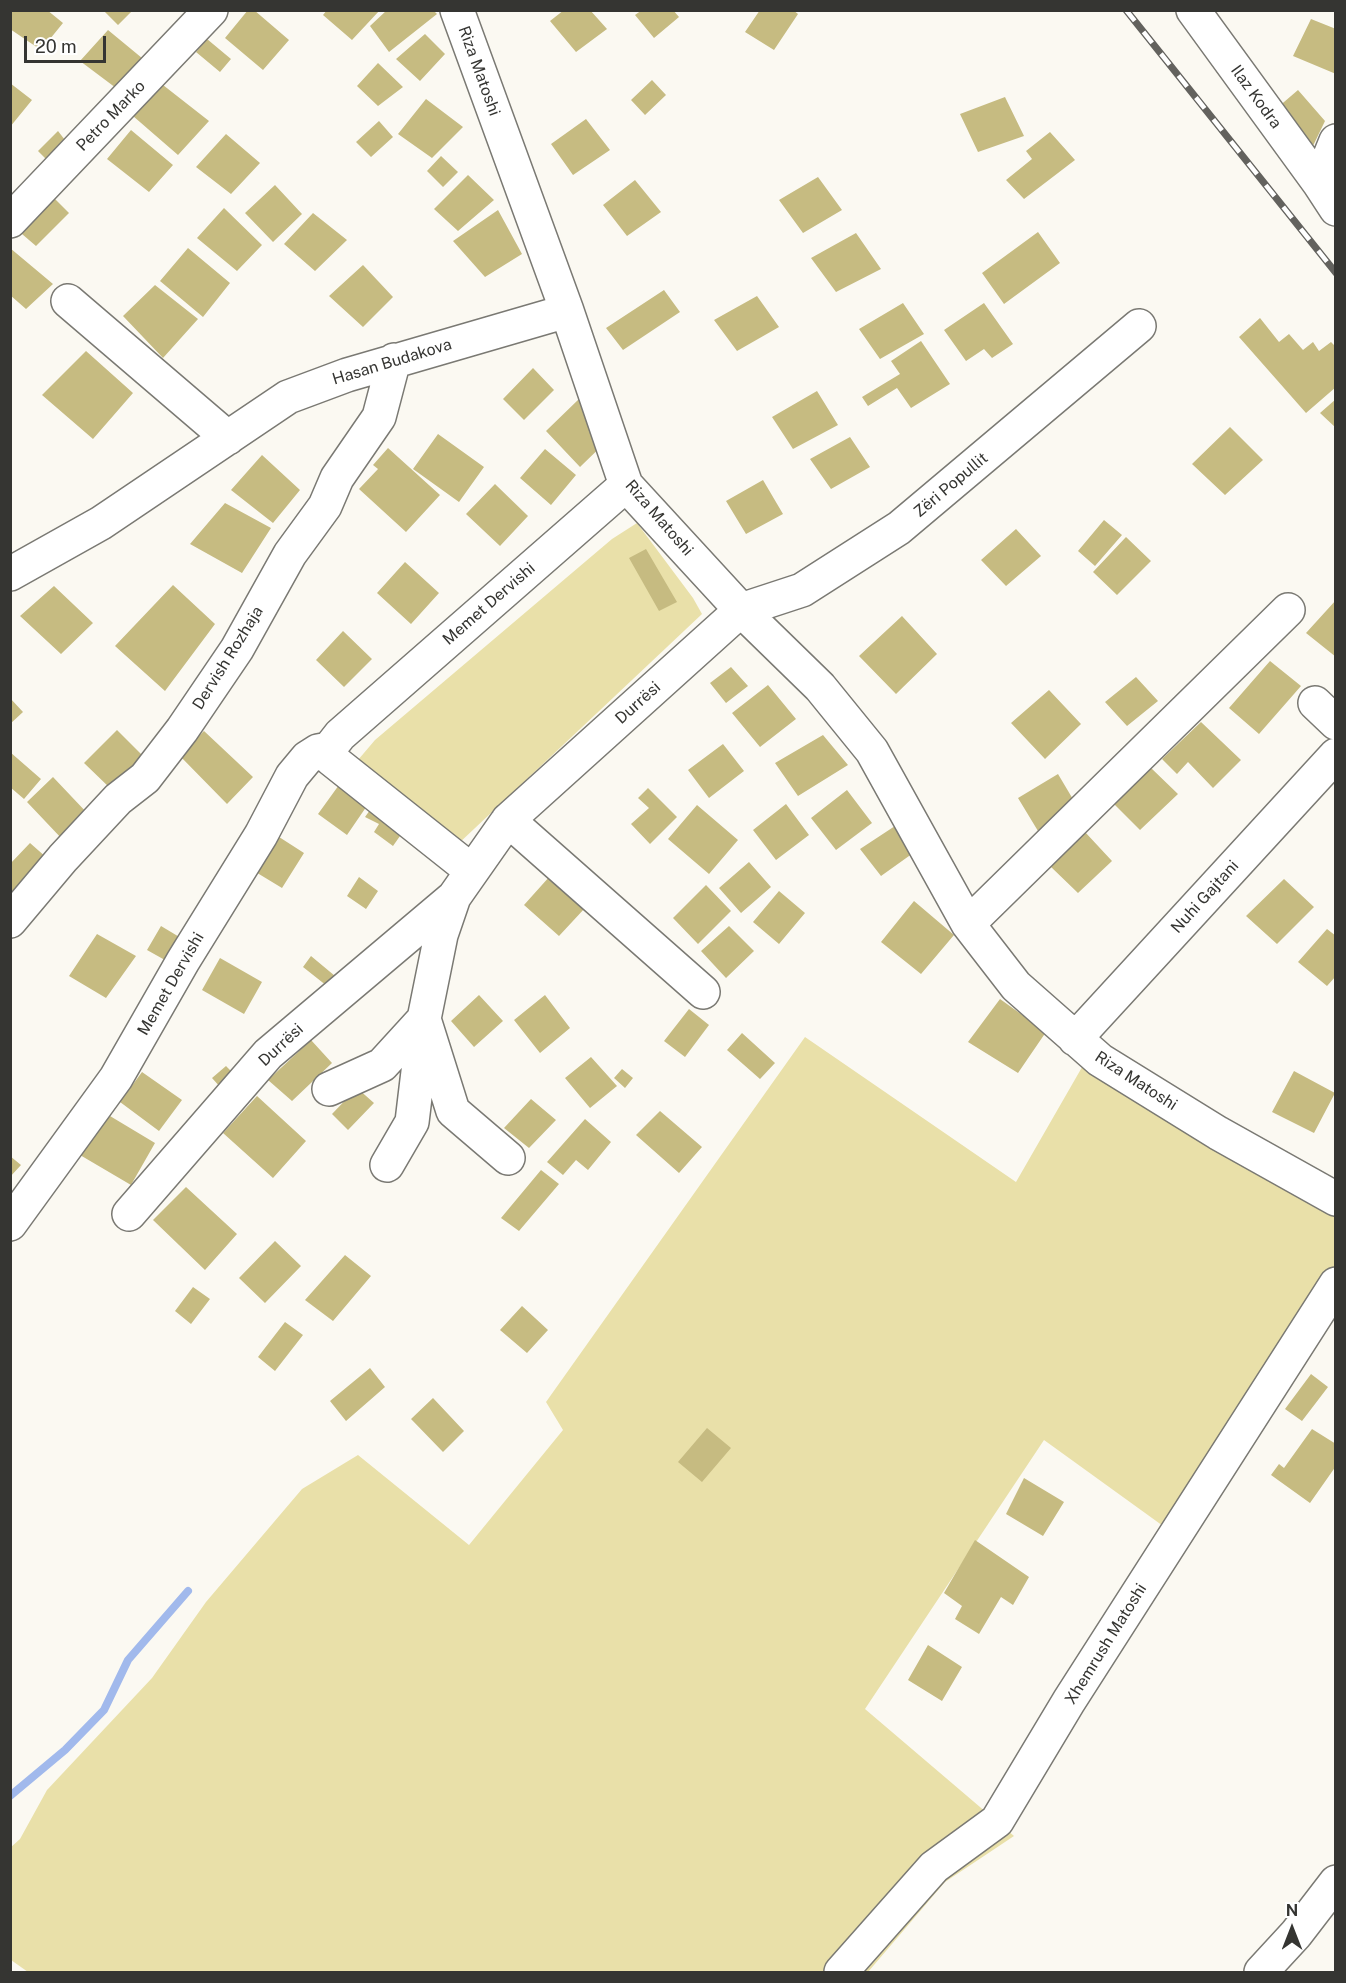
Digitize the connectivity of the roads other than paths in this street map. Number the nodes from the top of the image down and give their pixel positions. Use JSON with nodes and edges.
{"nodes":[{"id":1,"x":211,"y":10,"type":"edge"},
{"id":2,"x":457,"y":10,"type":"edge"},
{"id":3,"x":1193,"y":10,"type":"edge"},
{"id":4,"x":1335,"y":141,"type":"edge"},
{"id":5,"x":1327,"y":196,"type":"edge"},
{"id":6,"x":10,"y":221,"type":"edge"},
{"id":7,"x":68,"y":302,"type":"dead end"},
{"id":8,"x":567,"y":311,"type":"junction"},
{"id":9,"x":1139,"y":326,"type":"dead end"},
{"id":10,"x":394,"y":360,"type":"junction"},
{"id":11,"x":228,"y":438,"type":"junction"},
{"id":12,"x":626,"y":485,"type":"junction"},
{"id":13,"x":10,"y":574,"type":"edge"},
{"id":14,"x":741,"y":610,"type":"junction"},
{"id":15,"x":1288,"y":610,"type":"dead end"},
{"id":16,"x":329,"y":749,"type":"junction"},
{"id":17,"x":1335,"y":755,"type":"edge"},
{"id":18,"x":508,"y":820,"type":"junction"},
{"id":19,"x":472,"y":870,"type":"junction"},
{"id":20,"x":454,"y":897,"type":"junction"},
{"id":21,"x":10,"y":921,"type":"edge"},
{"id":22,"x":968,"y":924,"type":"junction"},
{"id":23,"x":703,"y":992,"type":"dead end"},
{"id":24,"x":424,"y":1019,"type":"junction"},
{"id":25,"x":1075,"y":1039,"type":"junction"},
{"id":26,"x":329,"y":1089,"type":"dead end"},
{"id":27,"x":508,"y":1158,"type":"dead end"},
{"id":28,"x":387,"y":1165,"type":"dead end"},
{"id":29,"x":1335,"y":1199,"type":"edge"},
{"id":30,"x":129,"y":1214,"type":"dead end"},
{"id":31,"x":10,"y":1224,"type":"edge"},
{"id":32,"x":1335,"y":1284,"type":"edge"},
{"id":33,"x":1335,"y":1882,"type":"edge"},
{"id":34,"x":840,"y":1972,"type":"edge"},
{"id":35,"x":1261,"y":1972,"type":"edge"}],
"edges":[{"from":1,"to":6,"type":"street","name":"Petro Marko"},
{"from":2,"to":8,"type":"street","name":"Riza Matoshi"},
{"from":3,"to":5,"type":"street","name":"Ilaz Kodra"},
{"from":4,"to":5,"type":"street","name":"Ilaz Kodra"},
{"from":7,"to":11,"type":"street"},
{"from":8,"to":10,"type":"street","name":"Hasan Budakova"},
{"from":8,"to":12,"type":"street","name":"Riza Matoshi"},
{"from":9,"to":14,"type":"street","name":"Zëri Popullit"},
{"from":10,"to":11,"type":"street","name":"Hasan Budakova"},
{"from":10,"to":21,"type":"street","name":"Dervish Rozhaja"},
{"from":11,"to":13,"type":"street","name":"Hasan Budakova"},
{"from":12,"to":14,"type":"street","name":"Riza Matoshi"},
{"from":12,"to":16,"type":"street","name":"Memet Dervishi"},
{"from":14,"to":18,"type":"street","name":"Durrësi"},
{"from":14,"to":22,"type":"street","name":"Riza Matoshi"},
{"from":15,"to":22,"type":"street"},
{"from":16,"to":19,"type":"street"},
{"from":16,"to":31,"type":"street","name":"Memet Dervishi"},
{"from":17,"to":25,"type":"street","name":"Nuhi Gajtani"},
{"from":18,"to":19,"type":"street","name":"Durrësi"},
{"from":18,"to":23,"type":"street"},
{"from":19,"to":20,"type":"street","name":"Durrësi"},
{"from":20,"to":24,"type":"street","name":"Durrësi"},
{"from":20,"to":30,"type":"street","name":"Durrësi"},
{"from":22,"to":25,"type":"street","name":"Riza Matoshi"},
{"from":24,"to":26,"type":"street"},
{"from":24,"to":27,"type":"street","name":"Durrësi"},
{"from":24,"to":28,"type":"street","name":"Durrësi"},
{"from":25,"to":29,"type":"street","name":"Riza Matoshi"},
{"from":32,"to":34,"type":"street","name":"Xhemrush Matoshi"},
{"from":33,"to":35,"type":"street"}]}
